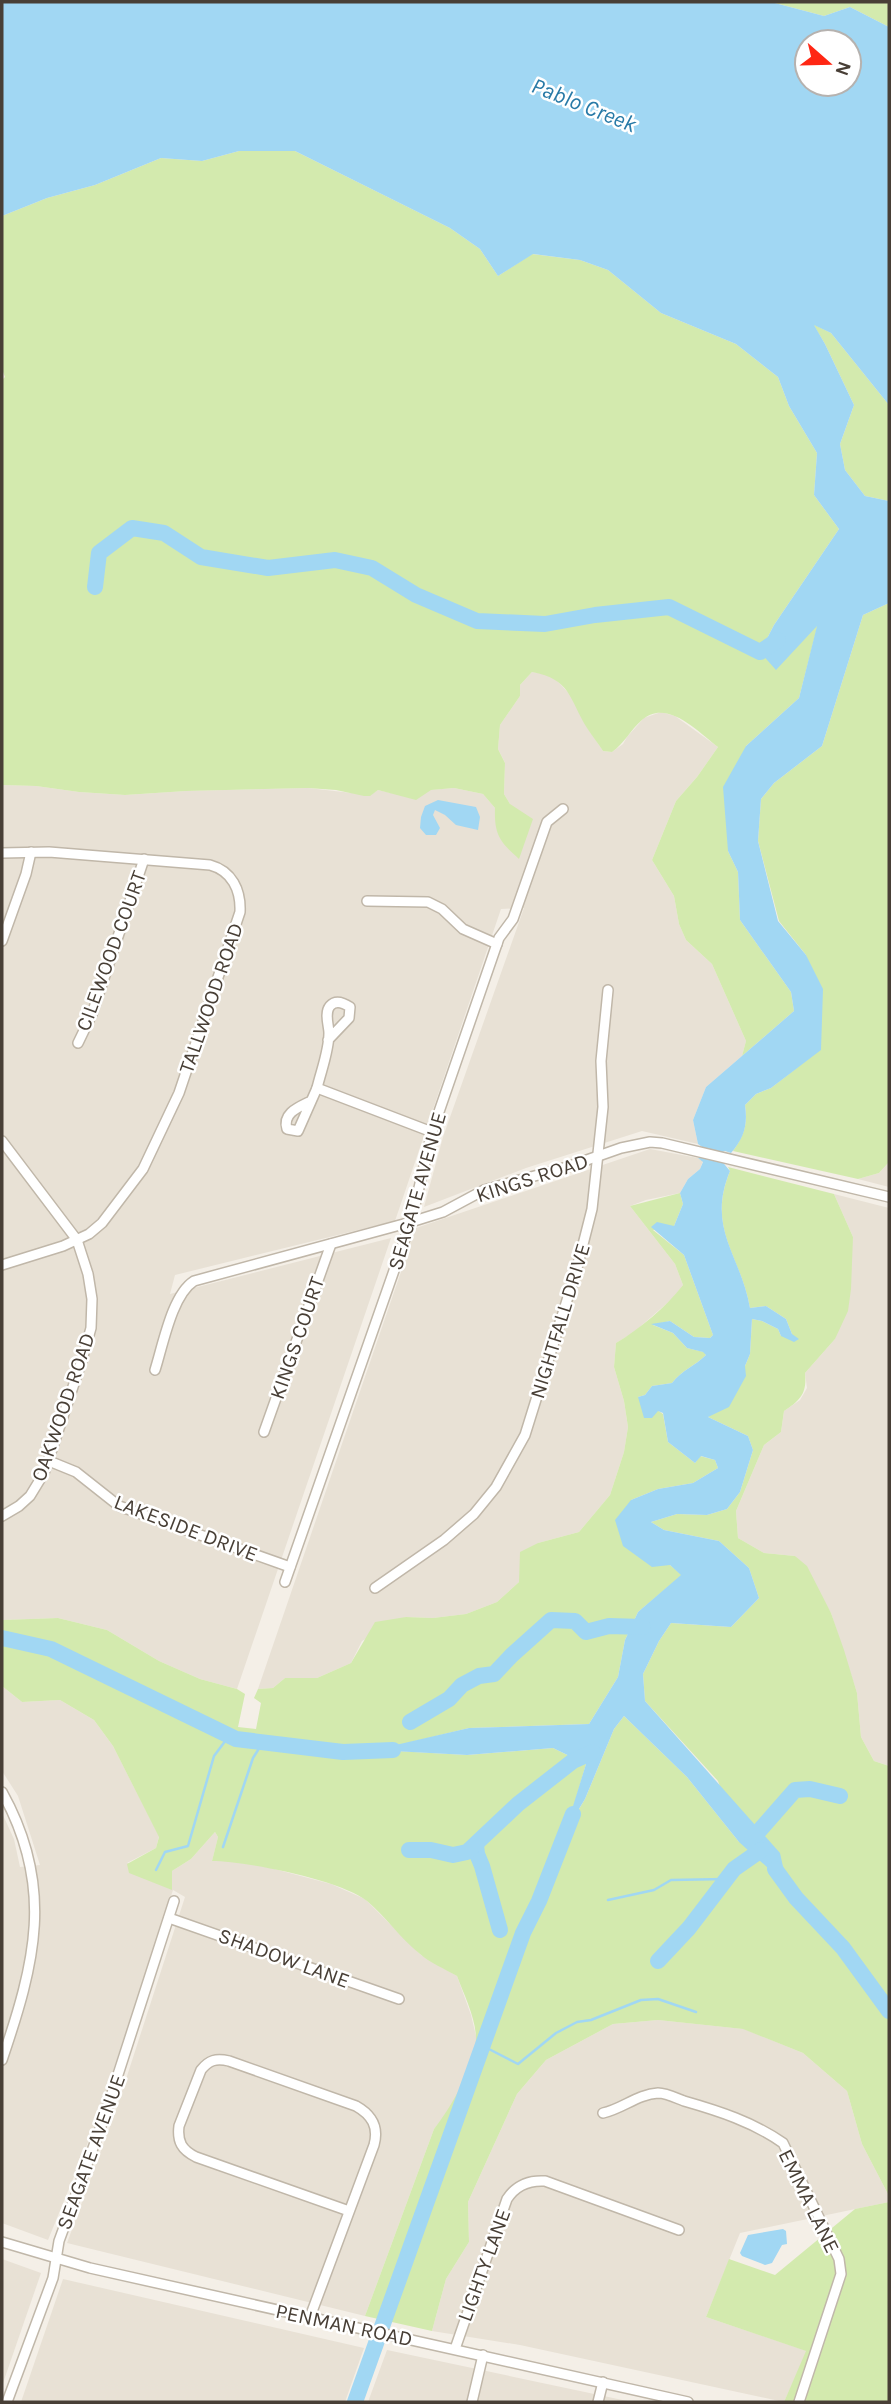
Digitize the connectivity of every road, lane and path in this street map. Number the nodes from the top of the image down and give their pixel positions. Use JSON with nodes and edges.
{"nodes":[{"id":1,"x":563,"y":809,"type":"dead end"},
{"id":2,"x":32,"y":852,"type":"junction"},
{"id":3,"x":2,"y":853,"type":"edge"},
{"id":4,"x":145,"y":859,"type":"junction"},
{"id":5,"x":367,"y":901,"type":"dead end"},
{"id":6,"x":2,"y":942,"type":"edge"},
{"id":7,"x":497,"y":944,"type":"junction"},
{"id":8,"x":608,"y":990,"type":"dead end"},
{"id":9,"x":328,"y":1040,"type":"dead end"},
{"id":10,"x":78,"y":1043,"type":"dead end"},
{"id":11,"x":317,"y":1088,"type":"junction"},
{"id":12,"x":311,"y":1101,"type":"dead end"},
{"id":13,"x":432,"y":1132,"type":"junction"},
{"id":14,"x":2,"y":1142,"type":"edge"},
{"id":15,"x":596,"y":1156,"type":"junction"},
{"id":16,"x":889,"y":1197,"type":"edge"},
{"id":17,"x":411,"y":1222,"type":"junction"},
{"id":18,"x":77,"y":1240,"type":"junction"},
{"id":19,"x":331,"y":1244,"type":"junction"},
{"id":20,"x":2,"y":1265,"type":"edge"},
{"id":21,"x":155,"y":1370,"type":"dead end"},
{"id":22,"x":264,"y":1432,"type":"dead end"},
{"id":23,"x":49,"y":1461,"type":"junction"},
{"id":24,"x":2,"y":1516,"type":"edge"},
{"id":25,"x":290,"y":1567,"type":"junction"},
{"id":26,"x":285,"y":1582,"type":"dead end"},
{"id":27,"x":375,"y":1588,"type":"dead end"},
{"id":28,"x":2,"y":1792,"type":"edge"},
{"id":29,"x":174,"y":1901,"type":"dead end"},
{"id":30,"x":169,"y":1918,"type":"junction"},
{"id":31,"x":398,"y":1999,"type":"dead end"},
{"id":32,"x":2,"y":2060,"type":"edge"},
{"id":33,"x":603,"y":2113,"type":"dead end"},
{"id":34,"x":349,"y":2211,"type":"junction"},
{"id":35,"x":679,"y":2230,"type":"dead end"},
{"id":36,"x":2,"y":2242,"type":"edge"},
{"id":37,"x":56,"y":2258,"type":"junction"},
{"id":38,"x":310,"y":2317,"type":"junction"},
{"id":39,"x":454,"y":2349,"type":"junction"},
{"id":40,"x":483,"y":2355,"type":"junction"},
{"id":41,"x":603,"y":2382,"type":"junction"},
{"id":42,"x":7,"y":2402,"type":"edge"},
{"id":43,"x":472,"y":2402,"type":"edge"},
{"id":44,"x":598,"y":2402,"type":"edge"},
{"id":45,"x":688,"y":2402,"type":"edge"},
{"id":46,"x":799,"y":2402,"type":"edge"}],
"edges":[{"from":1,"to":7,"type":"street","name":"SEAGATE AVENUE"},
{"from":2,"to":3,"type":"street","name":"TALLWOOD ROAD"},
{"from":2,"to":4,"type":"street","name":"TALLWOOD ROAD"},
{"from":2,"to":6,"type":"street"},
{"from":4,"to":10,"type":"street","name":"CILEWOOD COURT"},
{"from":4,"to":18,"type":"street","name":"TALLWOOD ROAD"},
{"from":5,"to":7,"type":"street"},
{"from":7,"to":13,"type":"street","name":"SEAGATE AVENUE"},
{"from":8,"to":15,"type":"street","name":"NIGHTFALL DRIVE"},
{"from":9,"to":11,"type":"street"},
{"from":11,"to":12,"type":"street"},
{"from":11,"to":13,"type":"street"},
{"from":13,"to":17,"type":"street","name":"SEAGATE AVENUE"},
{"from":14,"to":18,"type":"street","name":"OAKWOOD ROAD"},
{"from":15,"to":16,"type":"street","name":"KINGS ROAD"},
{"from":15,"to":17,"type":"street","name":"KINGS ROAD"},
{"from":15,"to":27,"type":"street","name":"NIGHTFALL DRIVE"},
{"from":17,"to":19,"type":"street","name":"KINGS ROAD"},
{"from":17,"to":25,"type":"street","name":"SEAGATE AVENUE"},
{"from":18,"to":20,"type":"street","name":"TALLWOOD ROAD"},
{"from":18,"to":23,"type":"street","name":"OAKWOOD ROAD"},
{"from":19,"to":21,"type":"street","name":"KINGS ROAD"},
{"from":19,"to":22,"type":"street","name":"KINGS COURT"},
{"from":23,"to":24,"type":"street","name":"OAKWOOD ROAD"},
{"from":23,"to":25,"type":"street","name":"LAKESIDE DRIVE"},
{"from":25,"to":26,"type":"street","name":"SEAGATE AVENUE"},
{"from":28,"to":32,"type":"street"},
{"from":29,"to":30,"type":"street","name":"SEAGATE AVENUE"},
{"from":30,"to":31,"type":"street","name":"SHADOW LANE"},
{"from":30,"to":37,"type":"street","name":"SEAGATE AVENUE"},
{"from":33,"to":46,"type":"street","name":"EMMA LANE"},
{"from":34,"to":34,"type":"street"},
{"from":34,"to":38,"type":"street"},
{"from":35,"to":39,"type":"street","name":"LIGHTY LANE"},
{"from":36,"to":37,"type":"street","name":"PENMAN ROAD"},
{"from":37,"to":38,"type":"street","name":"PENMAN ROAD"},
{"from":37,"to":42,"type":"street","name":"SEAGATE AVENUE"},
{"from":38,"to":39,"type":"street","name":"PENMAN ROAD"},
{"from":39,"to":40,"type":"street","name":"PENMAN ROAD"},
{"from":40,"to":41,"type":"street","name":"PENMAN ROAD"},
{"from":40,"to":43,"type":"street"},
{"from":41,"to":44,"type":"street"},
{"from":41,"to":45,"type":"street","name":"PENMAN ROAD"}]}
